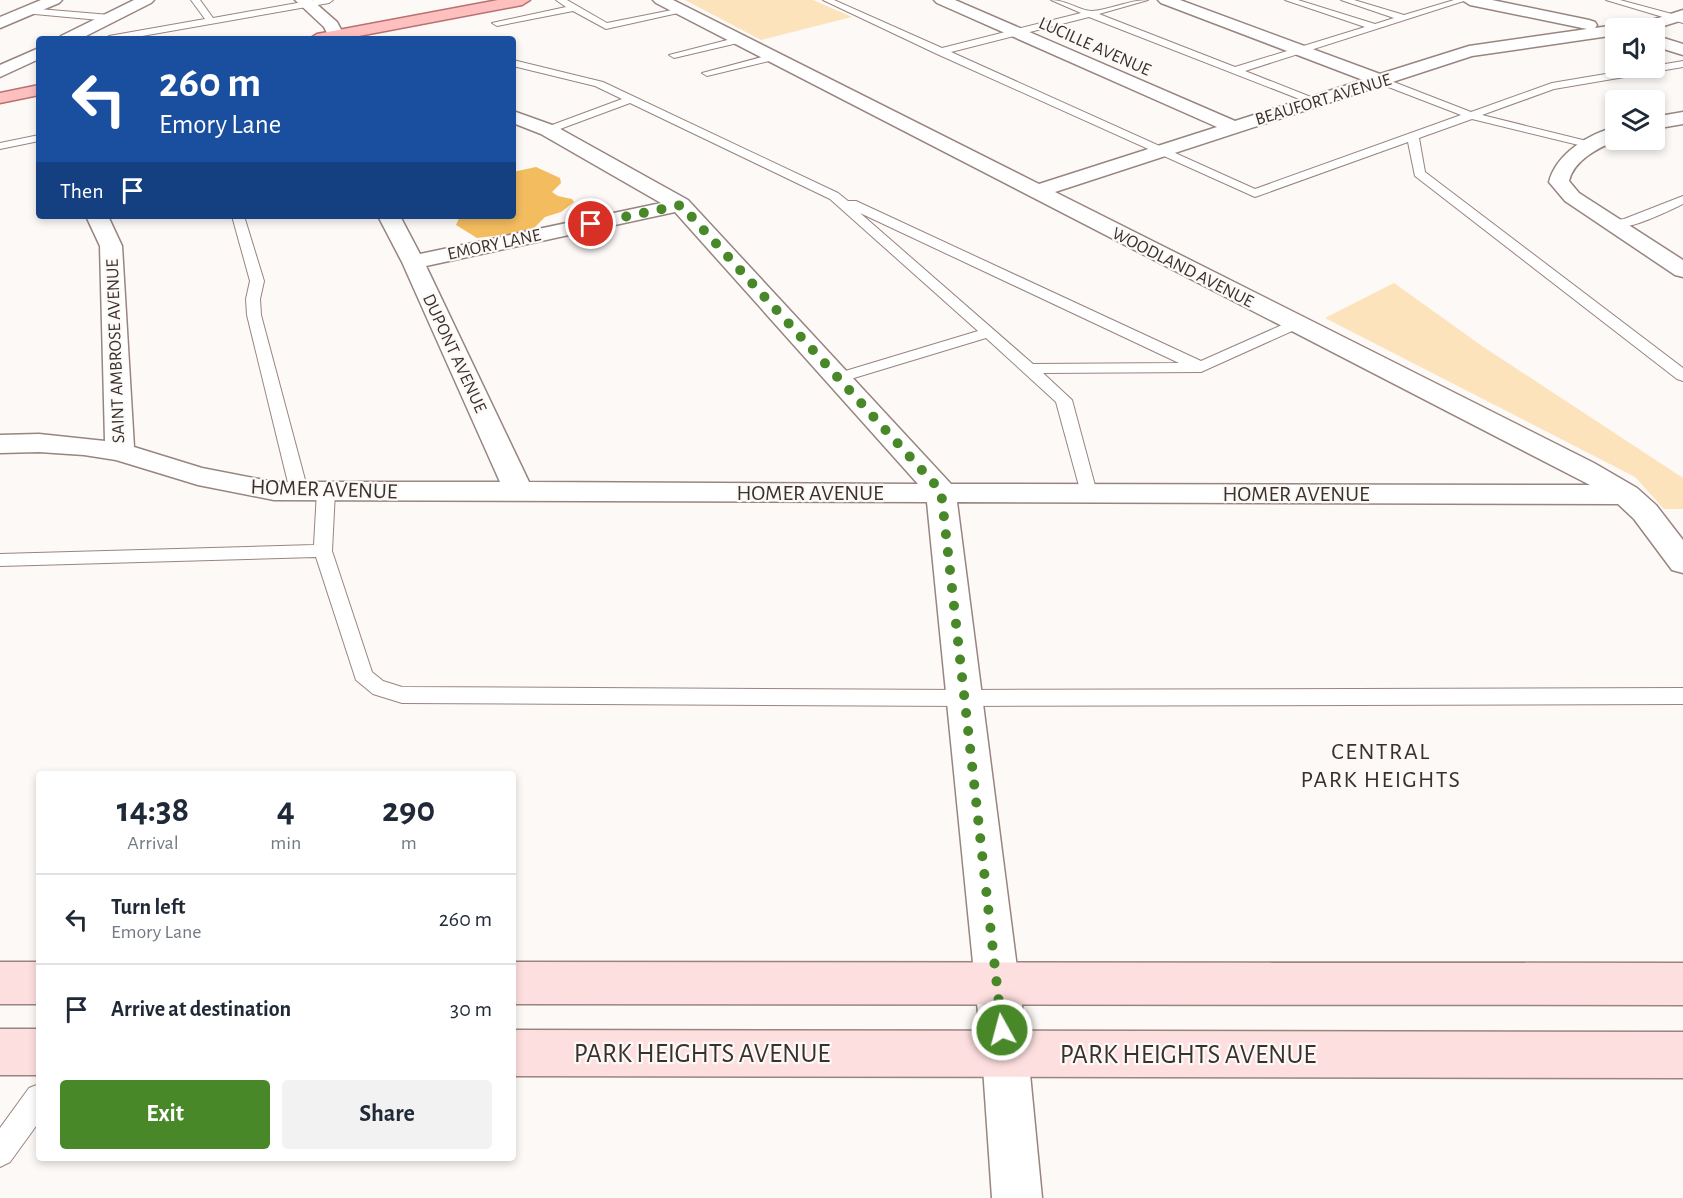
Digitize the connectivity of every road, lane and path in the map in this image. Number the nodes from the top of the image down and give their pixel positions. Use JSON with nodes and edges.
{"nodes":[{"id":1,"x":54,"y":0,"type":"edge"},
{"id":2,"x":146,"y":0,"type":"edge"},
{"id":3,"x":195,"y":0,"type":"edge"},
{"id":4,"x":329,"y":0,"type":"edge"},
{"id":5,"x":522,"y":0,"type":"edge"},
{"id":6,"x":560,"y":0,"type":"edge"},
{"id":7,"x":661,"y":0,"type":"edge"},
{"id":8,"x":827,"y":0,"type":"edge"},
{"id":9,"x":942,"y":0,"type":"edge"},
{"id":10,"x":1056,"y":0,"type":"edge"},
{"id":11,"x":1144,"y":0,"type":"edge"},
{"id":12,"x":1166,"y":0,"type":"edge"},
{"id":13,"x":1289,"y":0,"type":"edge"},
{"id":14,"x":1345,"y":0,"type":"edge"},
{"id":15,"x":1463,"y":0,"type":"edge"},
{"id":16,"x":1470,"y":0,"type":"edge"},
{"id":17,"x":1610,"y":0,"type":"edge"},
{"id":18,"x":305,"y":2,"type":"edge"},
{"id":19,"x":574,"y":8,"type":"junction"},
{"id":20,"x":682,"y":10,"type":"junction"},
{"id":21,"x":27,"y":11,"type":"junction"},
{"id":22,"x":1090,"y":14,"type":"junction"},
{"id":23,"x":1680,"y":17,"type":"edge"},
{"id":24,"x":110,"y":18,"type":"junction"},
{"id":25,"x":1403,"y":18,"type":"junction"},
{"id":26,"x":212,"y":21,"type":"junction"},
{"id":27,"x":1665,"y":21,"type":"edge"},
{"id":28,"x":0,"y":23,"type":"edge"},
{"id":29,"x":497,"y":23,"type":"dead end"},
{"id":30,"x":1374,"y":27,"type":"junction"},
{"id":31,"x":1605,"y":28,"type":"edge"},
{"id":32,"x":1605,"y":31,"type":"edge"},
{"id":33,"x":1016,"y":32,"type":"junction"},
{"id":34,"x":73,"y":36,"type":"edge"},
{"id":35,"x":126,"y":36,"type":"edge"},
{"id":36,"x":337,"y":36,"type":"edge"},
{"id":37,"x":343,"y":36,"type":"edge"},
{"id":38,"x":739,"y":40,"type":"junction"},
{"id":39,"x":1665,"y":44,"type":"edge"},
{"id":40,"x":1300,"y":50,"type":"junction"},
{"id":41,"x":1683,"y":50,"type":"edge"},
{"id":42,"x":940,"y":52,"type":"junction"},
{"id":43,"x":36,"y":54,"type":"edge"},
{"id":44,"x":674,"y":55,"type":"dead end"},
{"id":45,"x":773,"y":57,"type":"junction"},
{"id":46,"x":516,"y":64,"type":"edge"},
{"id":47,"x":1683,"y":64,"type":"edge"},
{"id":48,"x":1234,"y":71,"type":"junction"},
{"id":49,"x":0,"y":72,"type":"edge"},
{"id":50,"x":707,"y":74,"type":"dead end"},
{"id":51,"x":1382,"y":81,"type":"junction"},
{"id":52,"x":36,"y":91,"type":"edge"},
{"id":53,"x":0,"y":98,"type":"edge"},
{"id":54,"x":631,"y":99,"type":"junction"},
{"id":55,"x":1312,"y":101,"type":"junction"},
{"id":56,"x":1470,"y":115,"type":"junction"},
{"id":57,"x":516,"y":118,"type":"edge"},
{"id":58,"x":1683,"y":118,"type":"edge"},
{"id":59,"x":1665,"y":121,"type":"edge"},
{"id":60,"x":1233,"y":127,"type":"junction"},
{"id":61,"x":548,"y":130,"type":"junction"},
{"id":62,"x":1413,"y":138,"type":"junction"},
{"id":63,"x":1605,"y":138,"type":"edge"},
{"id":64,"x":36,"y":139,"type":"edge"},
{"id":65,"x":1591,"y":145,"type":"junction"},
{"id":66,"x":0,"y":146,"type":"edge"},
{"id":67,"x":1159,"y":151,"type":"junction"},
{"id":68,"x":1035,"y":192,"type":"junction"},
{"id":69,"x":834,"y":196,"type":"junction"},
{"id":70,"x":1683,"y":200,"type":"edge"},
{"id":71,"x":681,"y":205,"type":"junction"},
{"id":72,"x":98,"y":219,"type":"edge"},
{"id":73,"x":239,"y":219,"type":"edge"},
{"id":74,"x":391,"y":219,"type":"edge"},
{"id":75,"x":1614,"y":224,"type":"junction"},
{"id":76,"x":413,"y":262,"type":"junction"},
{"id":77,"x":1683,"y":270,"type":"edge"},
{"id":78,"x":1296,"y":324,"type":"junction"},
{"id":79,"x":988,"y":333,"type":"junction"},
{"id":80,"x":1201,"y":367,"type":"junction"},
{"id":81,"x":1028,"y":369,"type":"junction"},
{"id":82,"x":1683,"y":376,"type":"edge"},
{"id":83,"x":837,"y":378,"type":"junction"},
{"id":84,"x":0,"y":444,"type":"edge"},
{"id":85,"x":120,"y":452,"type":"junction"},
{"id":86,"x":313,"y":491,"type":"junction"},
{"id":87,"x":941,"y":491,"type":"junction"},
{"id":88,"x":519,"y":492,"type":"junction"},
{"id":89,"x":1088,"y":493,"type":"junction"},
{"id":90,"x":1626,"y":495,"type":"junction"},
{"id":91,"x":323,"y":551,"type":"junction"},
{"id":92,"x":0,"y":560,"type":"edge"},
{"id":93,"x":1683,"y":562,"type":"edge"},
{"id":94,"x":1683,"y":696,"type":"edge"},
{"id":95,"x":965,"y":698,"type":"junction"},
{"id":96,"x":0,"y":983,"type":"edge"},
{"id":97,"x":36,"y":983,"type":"edge"},
{"id":98,"x":516,"y":983,"type":"edge"},
{"id":99,"x":997,"y":984,"type":"junction"},
{"id":100,"x":1683,"y":984,"type":"edge"},
{"id":101,"x":0,"y":1052,"type":"edge"},
{"id":102,"x":36,"y":1052,"type":"edge"},
{"id":103,"x":516,"y":1053,"type":"edge"},
{"id":104,"x":1005,"y":1053,"type":"junction"},
{"id":105,"x":1683,"y":1056,"type":"edge"},
{"id":106,"x":36,"y":1102,"type":"edge"},
{"id":107,"x":0,"y":1152,"type":"edge"},
{"id":108,"x":1017,"y":1198,"type":"edge"}],
"edges":[{"from":1,"to":21,"type":"street"},
{"from":2,"to":24,"type":"street"},
{"from":3,"to":26,"type":"lane"},
{"from":4,"to":18,"type":"lane"},
{"from":5,"to":37,"type":"main road"},
{"from":6,"to":19,"type":"lane"},
{"from":7,"to":20,"type":"street","name":"WOODLAND AVENUE"},
{"from":8,"to":42,"type":"lane"},
{"from":9,"to":33,"type":"street","name":"LUCILLE AVENUE"},
{"from":10,"to":22,"type":"lane"},
{"from":11,"to":22,"type":"lane"},
{"from":12,"to":40,"type":"street"},
{"from":13,"to":30,"type":"lane"},
{"from":14,"to":25,"type":"lane"},
{"from":15,"to":25,"type":"lane"},
{"from":16,"to":31,"type":"street"},
{"from":17,"to":23,"type":"lane"},
{"from":18,"to":26,"type":"lane"},
{"from":18,"to":36,"type":"street"},
{"from":19,"to":20,"type":"lane"},
{"from":19,"to":29,"type":"lane"},
{"from":20,"to":38,"type":"street","name":"WOODLAND AVENUE"},
{"from":21,"to":24,"type":"lane"},
{"from":21,"to":28,"type":"street"},
{"from":22,"to":33,"type":"lane"},
{"from":22,"to":48,"type":"lane"},
{"from":23,"to":27,"type":"street"},
{"from":24,"to":34,"type":"street"},
{"from":25,"to":30,"type":"lane"},
{"from":26,"to":35,"type":"lane"},
{"from":30,"to":40,"type":"lane"},
{"from":32,"to":51,"type":"street","name":"BEAUFORT AVENUE"},
{"from":33,"to":42,"type":"lane"},
{"from":33,"to":60,"type":"street","name":"LUCILLE AVENUE"},
{"from":38,"to":44,"type":"lane"},
{"from":38,"to":45,"type":"street","name":"WOODLAND AVENUE"},
{"from":39,"to":41,"type":"street"},
{"from":40,"to":48,"type":"lane"},
{"from":40,"to":51,"type":"street"},
{"from":42,"to":67,"type":"lane"},
{"from":43,"to":49,"type":"street"},
{"from":45,"to":50,"type":"lane"},
{"from":45,"to":68,"type":"street","name":"WOODLAND AVENUE"},
{"from":46,"to":54,"type":"lane"},
{"from":47,"to":56,"type":"lane"},
{"from":48,"to":55,"type":"lane"},
{"from":51,"to":55,"type":"street","name":"BEAUFORT AVENUE"},
{"from":51,"to":56,"type":"lane"},
{"from":52,"to":53,"type":"main road"},
{"from":54,"to":61,"type":"lane"},
{"from":54,"to":69,"type":"lane"},
{"from":55,"to":60,"type":"street","name":"BEAUFORT AVENUE"},
{"from":56,"to":62,"type":"lane"},
{"from":56,"to":65,"type":"lane"},
{"from":57,"to":61,"type":"street"},
{"from":58,"to":59,"type":"street"},
{"from":60,"to":67,"type":"street","name":"BEAUFORT AVENUE"},
{"from":61,"to":71,"type":"street"},
{"from":62,"to":67,"type":"lane"},
{"from":62,"to":82,"type":"lane"},
{"from":63,"to":65,"type":"street"},
{"from":64,"to":66,"type":"lane"},
{"from":65,"to":75,"type":"street"},
{"from":67,"to":68,"type":"street","name":"BEAUFORT AVENUE"},
{"from":68,"to":78,"type":"street","name":"WOODLAND AVENUE"},
{"from":69,"to":79,"type":"lane"},
{"from":69,"to":80,"type":"lane"},
{"from":70,"to":75,"type":"lane"},
{"from":71,"to":76,"type":"street","name":"EMORY LANE"},
{"from":71,"to":83,"type":"street"},
{"from":72,"to":85,"type":"street","name":"SAINT AMBROSE AVENUE"},
{"from":73,"to":86,"type":"lane"},
{"from":74,"to":76,"type":"street","name":"DUPONT AVENUE"},
{"from":75,"to":77,"type":"street"},
{"from":76,"to":88,"type":"street","name":"DUPONT AVENUE"},
{"from":78,"to":80,"type":"lane"},
{"from":78,"to":90,"type":"street","name":"WOODLAND AVENUE"},
{"from":79,"to":81,"type":"lane"},
{"from":79,"to":83,"type":"lane"},
{"from":80,"to":81,"type":"lane"},
{"from":81,"to":89,"type":"lane"},
{"from":83,"to":87,"type":"street"},
{"from":84,"to":85,"type":"street","name":"HOMER AVENUE"},
{"from":85,"to":86,"type":"street","name":"HOMER AVENUE"},
{"from":86,"to":88,"type":"street","name":"HOMER AVENUE"},
{"from":86,"to":91,"type":"lane"},
{"from":87,"to":88,"type":"street","name":"HOMER AVENUE"},
{"from":87,"to":89,"type":"street","name":"HOMER AVENUE"},
{"from":87,"to":95,"type":"street"},
{"from":89,"to":90,"type":"street","name":"HOMER AVENUE"},
{"from":90,"to":93,"type":"street","name":"WOODLAND AVENUE"},
{"from":91,"to":92,"type":"lane"},
{"from":91,"to":95,"type":"lane"},
{"from":94,"to":95,"type":"lane"},
{"from":95,"to":99,"type":"street"},
{"from":96,"to":97,"type":"main road"},
{"from":98,"to":99,"type":"main road"},
{"from":99,"to":100,"type":"main road"},
{"from":99,"to":104,"type":"street"},
{"from":101,"to":102,"type":"main road"},
{"from":103,"to":104,"type":"main road","name":"PARK HEIGHTS AVENUE"},
{"from":104,"to":105,"type":"main road","name":"PARK HEIGHTS AVENUE"},
{"from":104,"to":108,"type":"street"},
{"from":106,"to":107,"type":"lane"}]}
